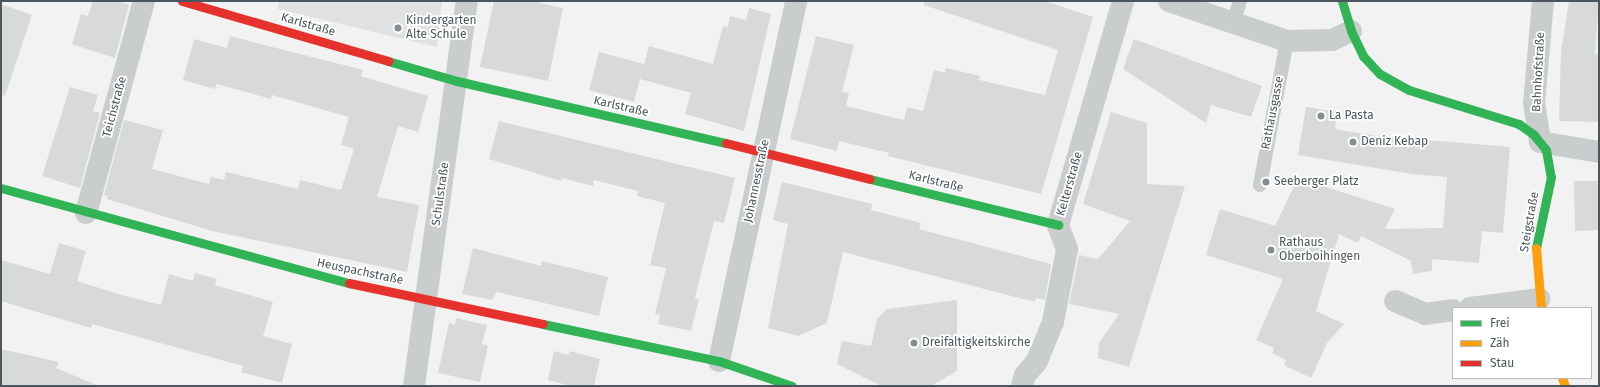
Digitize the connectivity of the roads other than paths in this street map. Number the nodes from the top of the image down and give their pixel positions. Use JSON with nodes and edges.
{"nodes":[{"id":1,"x":144,"y":1,"type":"edge"},
{"id":2,"x":182,"y":1,"type":"edge"},
{"id":3,"x":467,"y":1,"type":"edge"},
{"id":4,"x":796,"y":1,"type":"edge"},
{"id":5,"x":1122,"y":1,"type":"edge"},
{"id":6,"x":1169,"y":1,"type":"edge"},
{"id":7,"x":1240,"y":1,"type":"edge"},
{"id":8,"x":1342,"y":1,"type":"edge"},
{"id":9,"x":1543,"y":1,"type":"edge"},
{"id":10,"x":1233,"y":25,"type":"junction"},
{"id":11,"x":1351,"y":31,"type":"junction"},
{"id":12,"x":1287,"y":41,"type":"junction"},
{"id":13,"x":456,"y":81,"type":"junction"},
{"id":14,"x":1540,"y":142,"type":"junction"},
{"id":15,"x":763,"y":152,"type":"junction"},
{"id":16,"x":1599,"y":152,"type":"edge"},
{"id":17,"x":1260,"y":184,"type":"dead end"},
{"id":18,"x":1,"y":188,"type":"edge"},
{"id":19,"x":86,"y":213,"type":"junction"},
{"id":20,"x":1058,"y":225,"type":"junction"},
{"id":21,"x":427,"y":298,"type":"junction"},
{"id":22,"x":1395,"y":302,"type":"dead end"},
{"id":23,"x":1540,"y":304,"type":"edge"},
{"id":24,"x":1488,"y":307,"type":"edge"},
{"id":25,"x":1452,"y":310,"type":"edge"},
{"id":26,"x":719,"y":362,"type":"junction"},
{"id":27,"x":414,"y":386,"type":"edge"},
{"id":28,"x":792,"y":386,"type":"edge"},
{"id":29,"x":1022,"y":386,"type":"edge"}],
"edges":[{"from":1,"to":19,"type":"street","name":"Teichstraße"},
{"from":2,"to":13,"type":"street","name":"Karlstraße"},
{"from":3,"to":13,"type":"street","name":"Schulstraße"},
{"from":4,"to":15,"type":"street","name":"Johannesstraße"},
{"from":5,"to":20,"type":"street","name":"Kelterstraße"},
{"from":6,"to":10,"type":"street"},
{"from":7,"to":10,"type":"lane"},
{"from":8,"to":11,"type":"street"},
{"from":9,"to":14,"type":"street","name":"Bahnhofstraße"},
{"from":10,"to":12,"type":"street"},
{"from":11,"to":12,"type":"street"},
{"from":11,"to":14,"type":"street"},
{"from":12,"to":17,"type":"lane","name":"Rathausgasse"},
{"from":13,"to":15,"type":"street","name":"Karlstraße"},
{"from":13,"to":21,"type":"street","name":"Schulstraße"},
{"from":14,"to":16,"type":"street"},
{"from":14,"to":23,"type":"street","name":"Steigstraße"},
{"from":15,"to":20,"type":"street","name":"Karlstraße"},
{"from":15,"to":26,"type":"street","name":"Johannesstraße"},
{"from":18,"to":19,"type":"street","name":"Heuspachstraße"},
{"from":19,"to":21,"type":"street","name":"Heuspachstraße"},
{"from":20,"to":29,"type":"street","name":"Kelterstraße"},
{"from":21,"to":26,"type":"street","name":"Heuspachstraße"},
{"from":21,"to":27,"type":"street","name":"Schulstraße"},
{"from":22,"to":25,"type":"street"},
{"from":23,"to":24,"type":"street"},
{"from":26,"to":28,"type":"street","name":"Heuspachstraße"}]}
